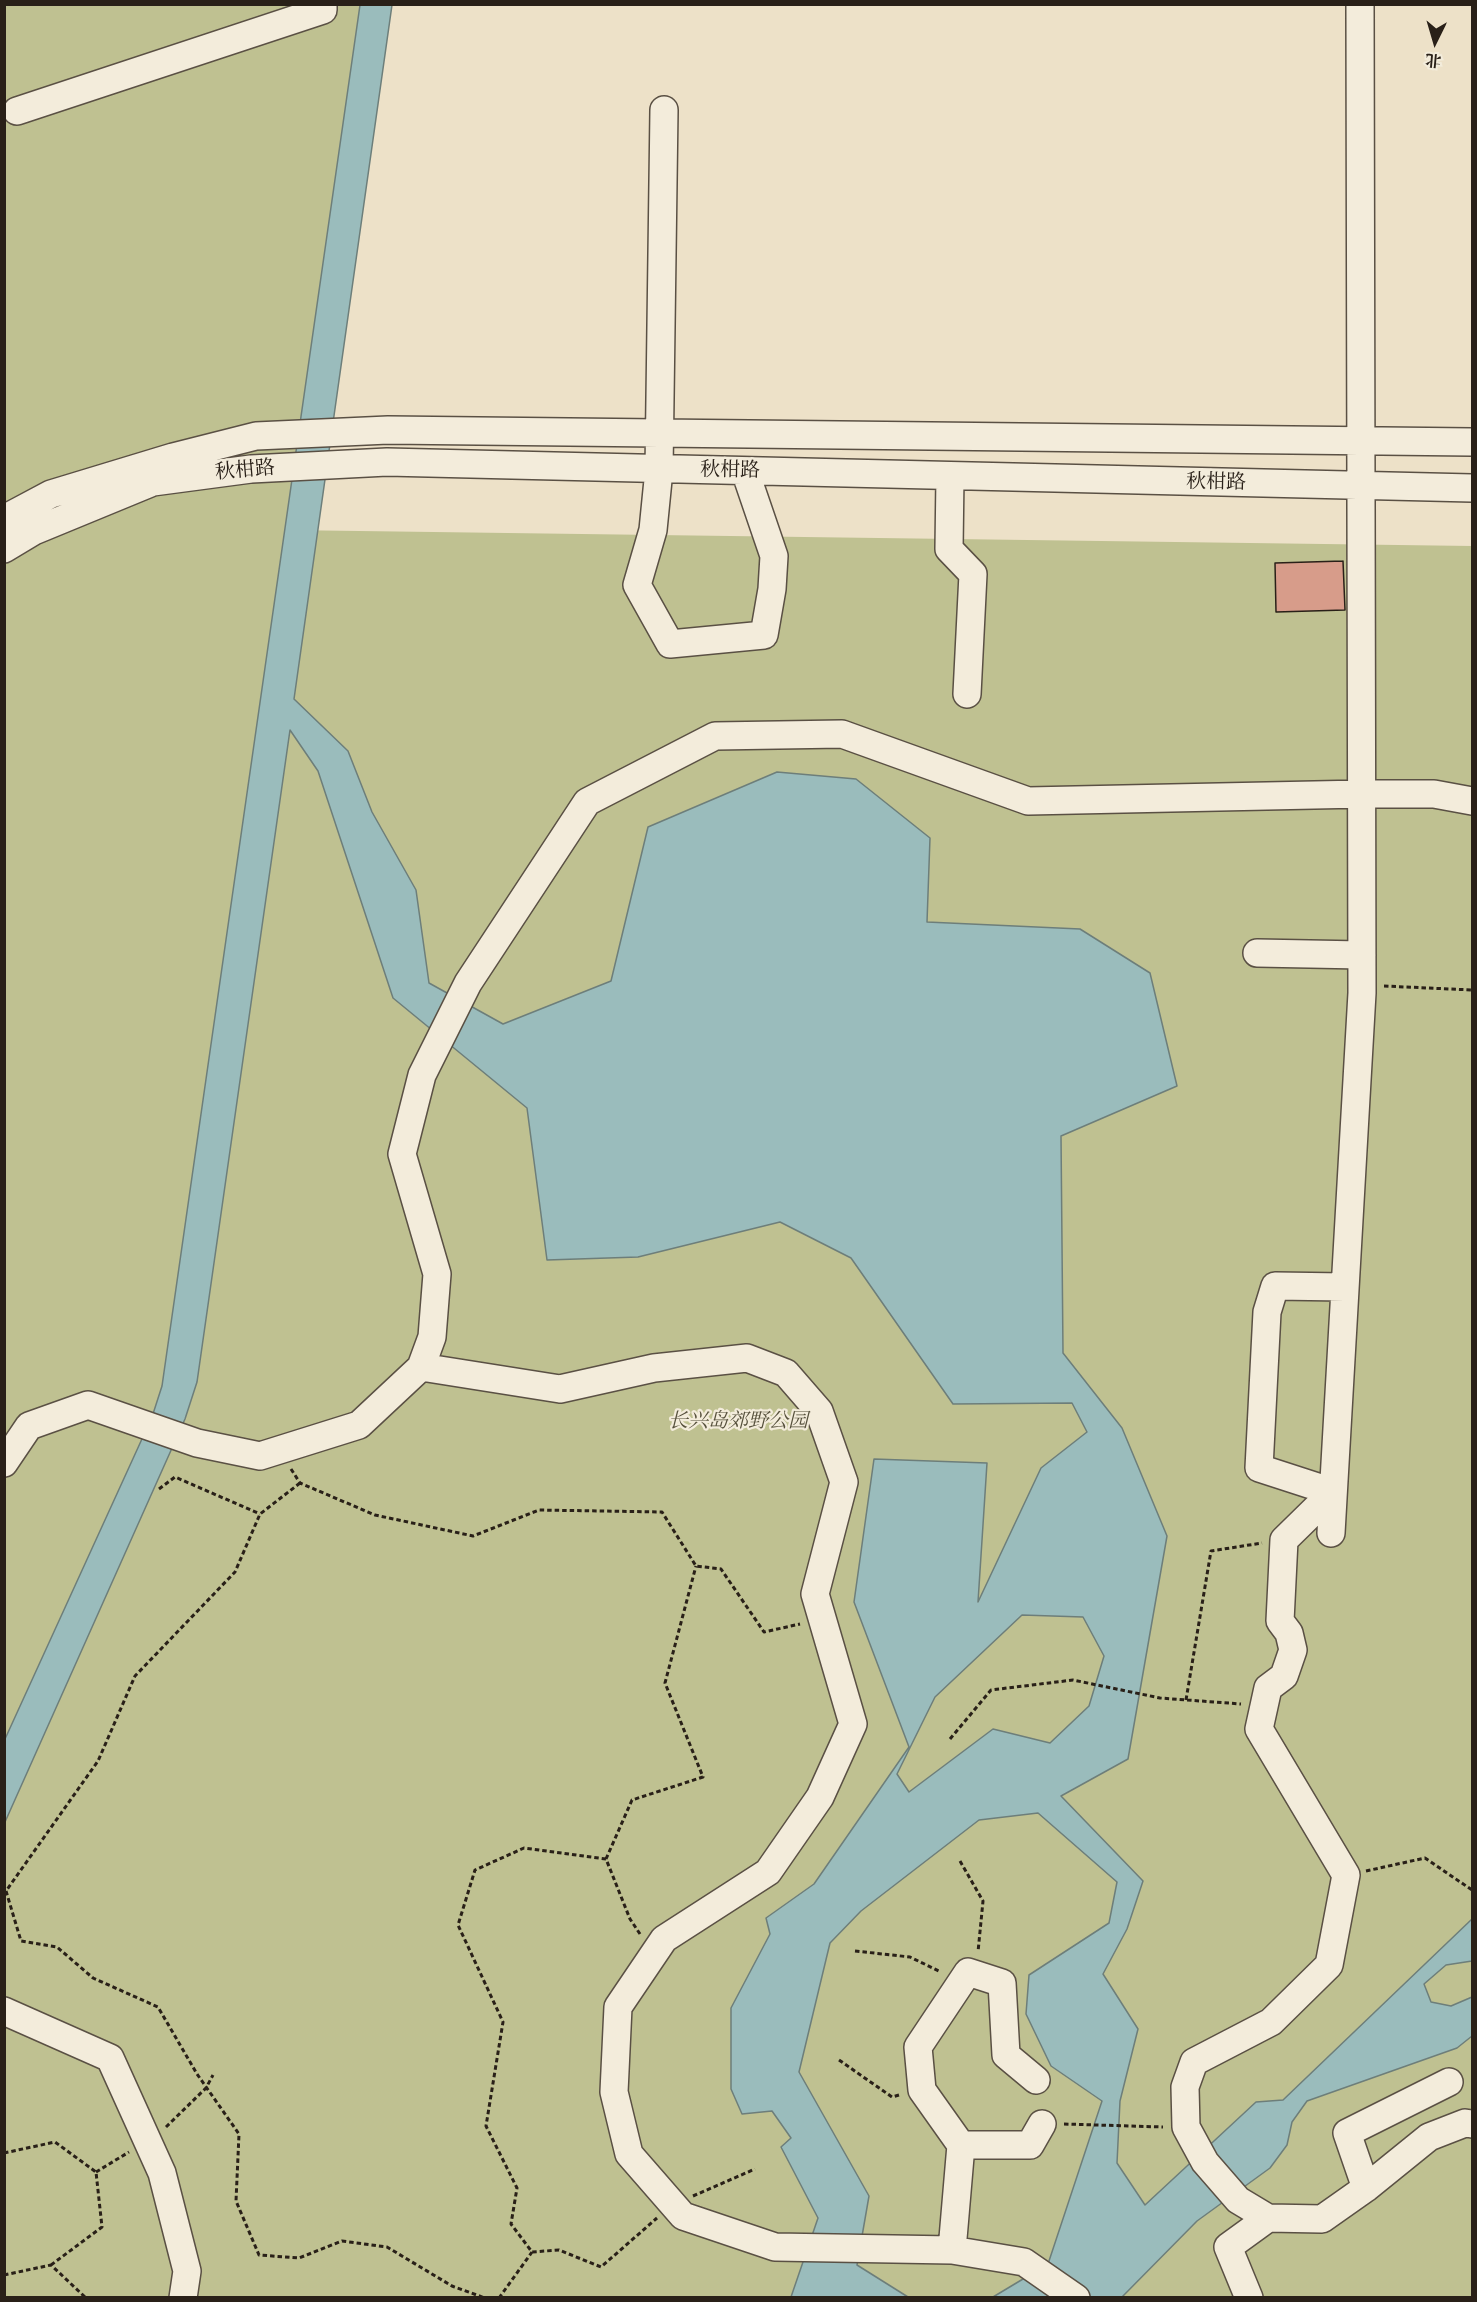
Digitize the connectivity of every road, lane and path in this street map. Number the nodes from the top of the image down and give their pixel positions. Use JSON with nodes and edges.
{"nodes":[{"id":1,"x":1360,"y":4,"type":"edge"},
{"id":2,"x":323,"y":7,"type":"edge"},
{"id":3,"x":664,"y":110,"type":"dead end"},
{"id":4,"x":17,"y":111,"type":"dead end"},
{"id":5,"x":661,"y":433,"type":"junction"},
{"id":6,"x":1360,"y":440,"type":"junction"},
{"id":7,"x":1473,"y":442,"type":"edge"},
{"id":8,"x":659,"y":470,"type":"junction"},
{"id":9,"x":745,"y":471,"type":"junction"},
{"id":10,"x":950,"y":476,"type":"junction"},
{"id":11,"x":1360,"y":486,"type":"junction"},
{"id":12,"x":1473,"y":488,"type":"edge"},
{"id":13,"x":4,"y":519,"type":"edge"},
{"id":14,"x":4,"y":549,"type":"edge"},
{"id":15,"x":968,"y":694,"type":"dead end"},
{"id":16,"x":1362,"y":794,"type":"junction"},
{"id":17,"x":1473,"y":801,"type":"edge"},
{"id":18,"x":1257,"y":953,"type":"dead end"},
{"id":19,"x":1362,"y":955,"type":"junction"},
{"id":20,"x":1362,"y":985,"type":"junction"},
{"id":21,"x":1473,"y":990,"type":"edge"},
{"id":22,"x":1345,"y":1287,"type":"junction"},
{"id":23,"x":421,"y":1367,"type":"junction"},
{"id":24,"x":279,"y":1450,"type":"junction"},
{"id":25,"x":5,"y":1462,"type":"edge"},
{"id":26,"x":300,"y":1483,"type":"junction"},
{"id":27,"x":159,"y":1490,"type":"dead end"},
{"id":28,"x":1333,"y":1492,"type":"junction"},
{"id":29,"x":260,"y":1514,"type":"junction"},
{"id":30,"x":1331,"y":1533,"type":"dead end"},
{"id":31,"x":1284,"y":1540,"type":"junction"},
{"id":32,"x":696,"y":1566,"type":"junction"},
{"id":33,"x":823,"y":1620,"type":"junction"},
{"id":34,"x":1186,"y":1700,"type":"junction"},
{"id":35,"x":1264,"y":1706,"type":"junction"},
{"id":36,"x":950,"y":1739,"type":"dead end"},
{"id":37,"x":606,"y":1859,"type":"junction"},
{"id":38,"x":960,"y":1861,"type":"dead end"},
{"id":39,"x":1346,"y":1875,"type":"junction"},
{"id":40,"x":1473,"y":1890,"type":"edge"},
{"id":41,"x":855,"y":1951,"type":"dead end"},
{"id":42,"x":653,"y":1955,"type":"junction"},
{"id":43,"x":969,"y":1978,"type":"junction"},
{"id":44,"x":4,"y":2011,"type":"edge"},
{"id":45,"x":839,"y":2060,"type":"dead end"},
{"id":46,"x":1036,"y":2080,"type":"dead end"},
{"id":47,"x":1449,"y":2082,"type":"dead end"},
{"id":48,"x":922,"y":2090,"type":"junction"},
{"id":49,"x":1042,"y":2124,"type":"joint"},
{"id":50,"x":1473,"y":2124,"type":"edge"},
{"id":51,"x":1186,"y":2127,"type":"junction"},
{"id":52,"x":961,"y":2145,"type":"junction"},
{"id":53,"x":4,"y":2153,"type":"edge"},
{"id":54,"x":755,"y":2169,"type":"dead end"},
{"id":55,"x":1366,"y":2188,"type":"junction"},
{"id":56,"x":673,"y":2204,"type":"junction"},
{"id":57,"x":1268,"y":2218,"type":"junction"},
{"id":58,"x":952,"y":2250,"type":"junction"},
{"id":59,"x":532,"y":2252,"type":"junction"},
{"id":60,"x":51,"y":2265,"type":"junction"},
{"id":61,"x":4,"y":2274,"type":"edge"},
{"id":62,"x":86,"y":2298,"type":"edge"},
{"id":63,"x":183,"y":2298,"type":"edge"},
{"id":64,"x":484,"y":2298,"type":"edge"},
{"id":65,"x":499,"y":2298,"type":"edge"},
{"id":66,"x":1076,"y":2298,"type":"edge"},
{"id":67,"x":1249,"y":2298,"type":"edge"}],
"edges":[{"from":1,"to":6,"type":"street"},
{"from":2,"to":4,"type":"street"},
{"from":3,"to":5,"type":"street"},
{"from":5,"to":6,"type":"street","name":"秋柑路"},
{"from":5,"to":8,"type":"street"},
{"from":5,"to":13,"type":"street","name":"秋柑路"},
{"from":6,"to":7,"type":"street","name":"秋柑路"},
{"from":6,"to":11,"type":"street"},
{"from":8,"to":9,"type":"street","name":"秋柑路"},
{"from":8,"to":9,"type":"street"},
{"from":8,"to":14,"type":"street","name":"秋柑路"},
{"from":9,"to":10,"type":"street","name":"秋柑路"},
{"from":10,"to":11,"type":"street","name":"秋柑路"},
{"from":10,"to":15,"type":"street"},
{"from":11,"to":12,"type":"street","name":"秋柑路"},
{"from":11,"to":16,"type":"street"},
{"from":16,"to":17,"type":"street"},
{"from":16,"to":19,"type":"street"},
{"from":16,"to":23,"type":"street"},
{"from":18,"to":19,"type":"street"},
{"from":19,"to":20,"type":"street"},
{"from":20,"to":21,"type":"path"},
{"from":20,"to":22,"type":"street"},
{"from":22,"to":28,"type":"street"},
{"from":22,"to":28,"type":"street"},
{"from":23,"to":24,"type":"street"},
{"from":23,"to":33,"type":"street"},
{"from":24,"to":25,"type":"street"},
{"from":24,"to":26,"type":"path"},
{"from":26,"to":29,"type":"path"},
{"from":26,"to":32,"type":"path"},
{"from":27,"to":29,"type":"path"},
{"from":28,"to":30,"type":"street"},
{"from":28,"to":31,"type":"street"},
{"from":29,"to":64,"type":"path"},
{"from":31,"to":34,"type":"path"},
{"from":31,"to":35,"type":"street"},
{"from":32,"to":33,"type":"path"},
{"from":32,"to":37,"type":"path"},
{"from":33,"to":42,"type":"street"},
{"from":34,"to":35,"type":"path"},
{"from":34,"to":36,"type":"path"},
{"from":35,"to":39,"type":"street"},
{"from":37,"to":42,"type":"path"},
{"from":37,"to":59,"type":"path"},
{"from":38,"to":43,"type":"path"},
{"from":39,"to":40,"type":"path"},
{"from":39,"to":51,"type":"street"},
{"from":41,"to":43,"type":"path"},
{"from":42,"to":56,"type":"street"},
{"from":43,"to":46,"type":"street"},
{"from":43,"to":48,"type":"street"},
{"from":44,"to":63,"type":"street"},
{"from":45,"to":48,"type":"path"},
{"from":47,"to":55,"type":"street"},
{"from":48,"to":52,"type":"street"},
{"from":49,"to":51,"type":"path"},
{"from":49,"to":52,"type":"street"},
{"from":50,"to":55,"type":"street"},
{"from":51,"to":57,"type":"street"},
{"from":52,"to":58,"type":"street"},
{"from":53,"to":60,"type":"path"},
{"from":54,"to":56,"type":"path"},
{"from":55,"to":57,"type":"street"},
{"from":56,"to":58,"type":"street"},
{"from":56,"to":59,"type":"path"},
{"from":57,"to":67,"type":"street"},
{"from":58,"to":66,"type":"street"},
{"from":59,"to":65,"type":"path"},
{"from":60,"to":61,"type":"path"},
{"from":60,"to":62,"type":"path"}]}
